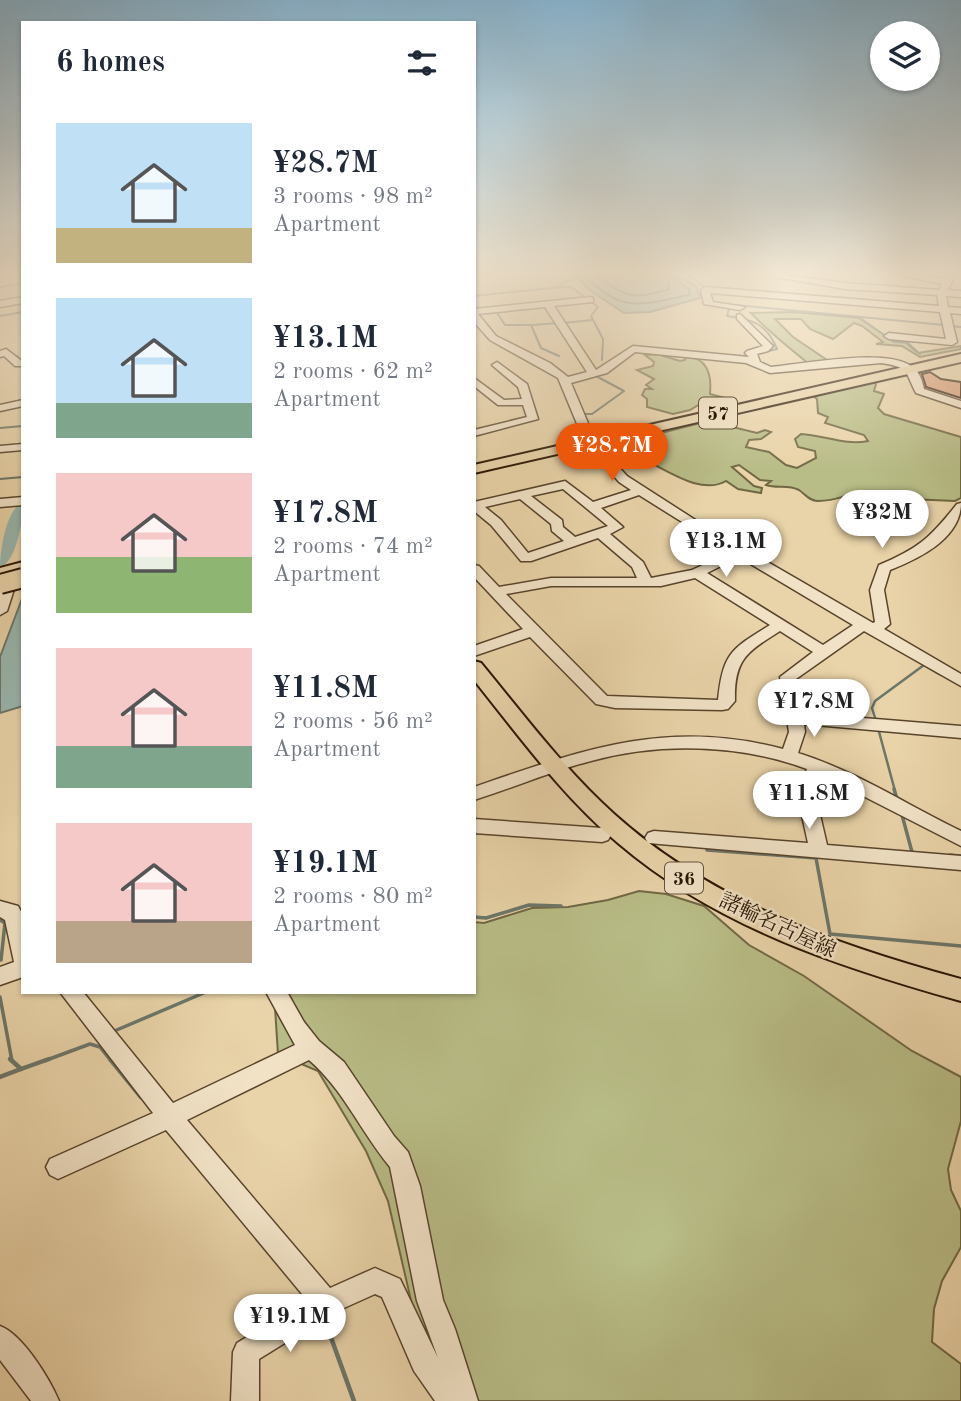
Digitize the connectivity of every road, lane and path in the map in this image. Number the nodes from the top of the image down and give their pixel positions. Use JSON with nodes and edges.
{"nodes":[{"id":1,"x":497,"y":340,"type":"edge"},
{"id":2,"x":571,"y":340,"type":"edge"},
{"id":3,"x":763,"y":340,"type":"edge"},
{"id":4,"x":935,"y":340,"type":"edge"},
{"id":5,"x":952,"y":340,"type":"edge"},
{"id":6,"x":0,"y":354,"type":"edge"},
{"id":7,"x":523,"y":354,"type":"junction"},
{"id":8,"x":961,"y":356,"type":"edge"},
{"id":9,"x":755,"y":361,"type":"junction"},
{"id":10,"x":19,"y":364,"type":"dead end"},
{"id":11,"x":497,"y":365,"type":"junction"},
{"id":12,"x":907,"y":369,"type":"junction"},
{"id":13,"x":593,"y":373,"type":"junction"},
{"id":14,"x":478,"y":374,"type":"edge"},
{"id":15,"x":566,"y":381,"type":"junction"},
{"id":16,"x":528,"y":402,"type":"junction"},
{"id":17,"x":21,"y":403,"type":"edge"},
{"id":18,"x":961,"y":405,"type":"edge"},
{"id":19,"x":0,"y":408,"type":"edge"},
{"id":20,"x":480,"y":432,"type":"edge"},
{"id":21,"x":590,"y":440,"type":"junction"},
{"id":22,"x":21,"y":447,"type":"edge"},
{"id":23,"x":0,"y":449,"type":"edge"},
{"id":24,"x":476,"y":463,"type":"edge"},
{"id":25,"x":476,"y":468,"type":"edge"},
{"id":26,"x":640,"y":491,"type":"junction"},
{"id":27,"x":522,"y":495,"type":"junction"},
{"id":28,"x":21,"y":501,"type":"edge"},
{"id":29,"x":0,"y":503,"type":"edge"},
{"id":30,"x":476,"y":506,"type":"edge"},
{"id":31,"x":593,"y":506,"type":"junction"},
{"id":32,"x":476,"y":507,"type":"edge"},
{"id":33,"x":961,"y":507,"type":"edge"},
{"id":34,"x":602,"y":534,"type":"junction"},
{"id":35,"x":574,"y":543,"type":"junction"},
{"id":36,"x":739,"y":552,"type":"junction"},
{"id":37,"x":476,"y":571,"type":"edge"},
{"id":38,"x":697,"y":573,"type":"junction"},
{"id":39,"x":11,"y":578,"type":"edge"},
{"id":40,"x":646,"y":583,"type":"junction"},
{"id":41,"x":495,"y":592,"type":"junction"},
{"id":42,"x":0,"y":611,"type":"edge"},
{"id":43,"x":780,"y":625,"type":"junction"},
{"id":44,"x":868,"y":626,"type":"junction"},
{"id":45,"x":533,"y":631,"type":"junction"},
{"id":46,"x":476,"y":650,"type":"edge"},
{"id":47,"x":822,"y":651,"type":"junction"},
{"id":48,"x":476,"y":669,"type":"edge"},
{"id":49,"x":961,"y":681,"type":"edge"},
{"id":50,"x":794,"y":718,"type":"junction"},
{"id":51,"x":961,"y":732,"type":"edge"},
{"id":52,"x":789,"y":756,"type":"junction"},
{"id":53,"x":817,"y":765,"type":"junction"},
{"id":54,"x":556,"y":766,"type":"junction"},
{"id":55,"x":476,"y":793,"type":"edge"},
{"id":56,"x":476,"y":825,"type":"edge"},
{"id":57,"x":602,"y":835,"type":"dead end"},
{"id":58,"x":653,"y":838,"type":"dead end"},
{"id":59,"x":961,"y":839,"type":"edge"},
{"id":60,"x":819,"y":852,"type":"junction"},
{"id":61,"x":961,"y":863,"type":"edge"},
{"id":62,"x":0,"y":909,"type":"edge"},
{"id":63,"x":21,"y":950,"type":"edge"},
{"id":64,"x":21,"y":969,"type":"edge"},
{"id":65,"x":0,"y":976,"type":"edge"},
{"id":66,"x":961,"y":990,"type":"edge"},
{"id":67,"x":73,"y":994,"type":"edge"},
{"id":68,"x":277,"y":994,"type":"edge"},
{"id":69,"x":311,"y":1048,"type":"junction"},
{"id":70,"x":170,"y":1116,"type":"junction"},
{"id":71,"x":58,"y":1167,"type":"dead end"},
{"id":72,"x":326,"y":1303,"type":"junction"},
{"id":73,"x":0,"y":1339,"type":"edge"},
{"id":74,"x":45,"y":1401,"type":"edge"},
{"id":75,"x":245,"y":1401,"type":"edge"},
{"id":76,"x":454,"y":1401,"type":"edge"},
{"id":77,"x":464,"y":1401,"type":"edge"}],
"edges":[{"from":1,"to":7,"type":"street"},
{"from":2,"to":13,"type":"street"},
{"from":3,"to":9,"type":"street"},
{"from":4,"to":5,"type":"street"},
{"from":6,"to":10,"type":"street"},
{"from":7,"to":11,"type":"street"},
{"from":7,"to":15,"type":"street"},
{"from":8,"to":12,"type":"main road","number":"57"},
{"from":9,"to":12,"type":"street"},
{"from":9,"to":13,"type":"street"},
{"from":11,"to":14,"type":"street"},
{"from":11,"to":16,"type":"street"},
{"from":12,"to":18,"type":"street"},
{"from":12,"to":21,"type":"main road","number":"57"},
{"from":13,"to":15,"type":"street"},
{"from":14,"to":16,"type":"street"},
{"from":15,"to":21,"type":"street"},
{"from":16,"to":20,"type":"street"},
{"from":17,"to":19,"type":"street"},
{"from":21,"to":24,"type":"main road","number":"57"},
{"from":21,"to":25,"type":"main road","number":"57"},
{"from":21,"to":26,"type":"street"},
{"from":22,"to":23,"type":"street"},
{"from":26,"to":31,"type":"street"},
{"from":26,"to":36,"type":"street"},
{"from":27,"to":30,"type":"street"},
{"from":27,"to":31,"type":"street"},
{"from":27,"to":35,"type":"street"},
{"from":28,"to":29,"type":"street"},
{"from":31,"to":34,"type":"street"},
{"from":32,"to":35,"type":"street"},
{"from":33,"to":44,"type":"street"},
{"from":34,"to":35,"type":"street"},
{"from":34,"to":40,"type":"street"},
{"from":36,"to":38,"type":"street"},
{"from":36,"to":44,"type":"street"},
{"from":37,"to":41,"type":"street"},
{"from":38,"to":40,"type":"street"},
{"from":38,"to":43,"type":"street"},
{"from":39,"to":42,"type":"street"},
{"from":40,"to":41,"type":"street"},
{"from":41,"to":45,"type":"street"},
{"from":43,"to":45,"type":"street"},
{"from":43,"to":47,"type":"street"},
{"from":44,"to":47,"type":"street"},
{"from":44,"to":49,"type":"street"},
{"from":45,"to":46,"type":"street"},
{"from":47,"to":50,"type":"street"},
{"from":48,"to":54,"type":"main road","name":"諸輪名古屋線","number":"36"},
{"from":50,"to":51,"type":"street"},
{"from":50,"to":52,"type":"street"},
{"from":52,"to":53,"type":"street"},
{"from":52,"to":54,"type":"street"},
{"from":53,"to":59,"type":"street"},
{"from":53,"to":60,"type":"street"},
{"from":54,"to":55,"type":"street"},
{"from":54,"to":66,"type":"main road","name":"諸輪名古屋線","number":"36"},
{"from":56,"to":57,"type":"street"},
{"from":58,"to":60,"type":"street"},
{"from":60,"to":61,"type":"street"},
{"from":62,"to":63,"type":"street"},
{"from":64,"to":65,"type":"street"},
{"from":67,"to":70,"type":"street"},
{"from":68,"to":69,"type":"street"},
{"from":69,"to":70,"type":"street"},
{"from":69,"to":77,"type":"street"},
{"from":70,"to":71,"type":"street"},
{"from":70,"to":72,"type":"street"},
{"from":72,"to":75,"type":"street"},
{"from":72,"to":76,"type":"street"},
{"from":73,"to":74,"type":"street"}]}
